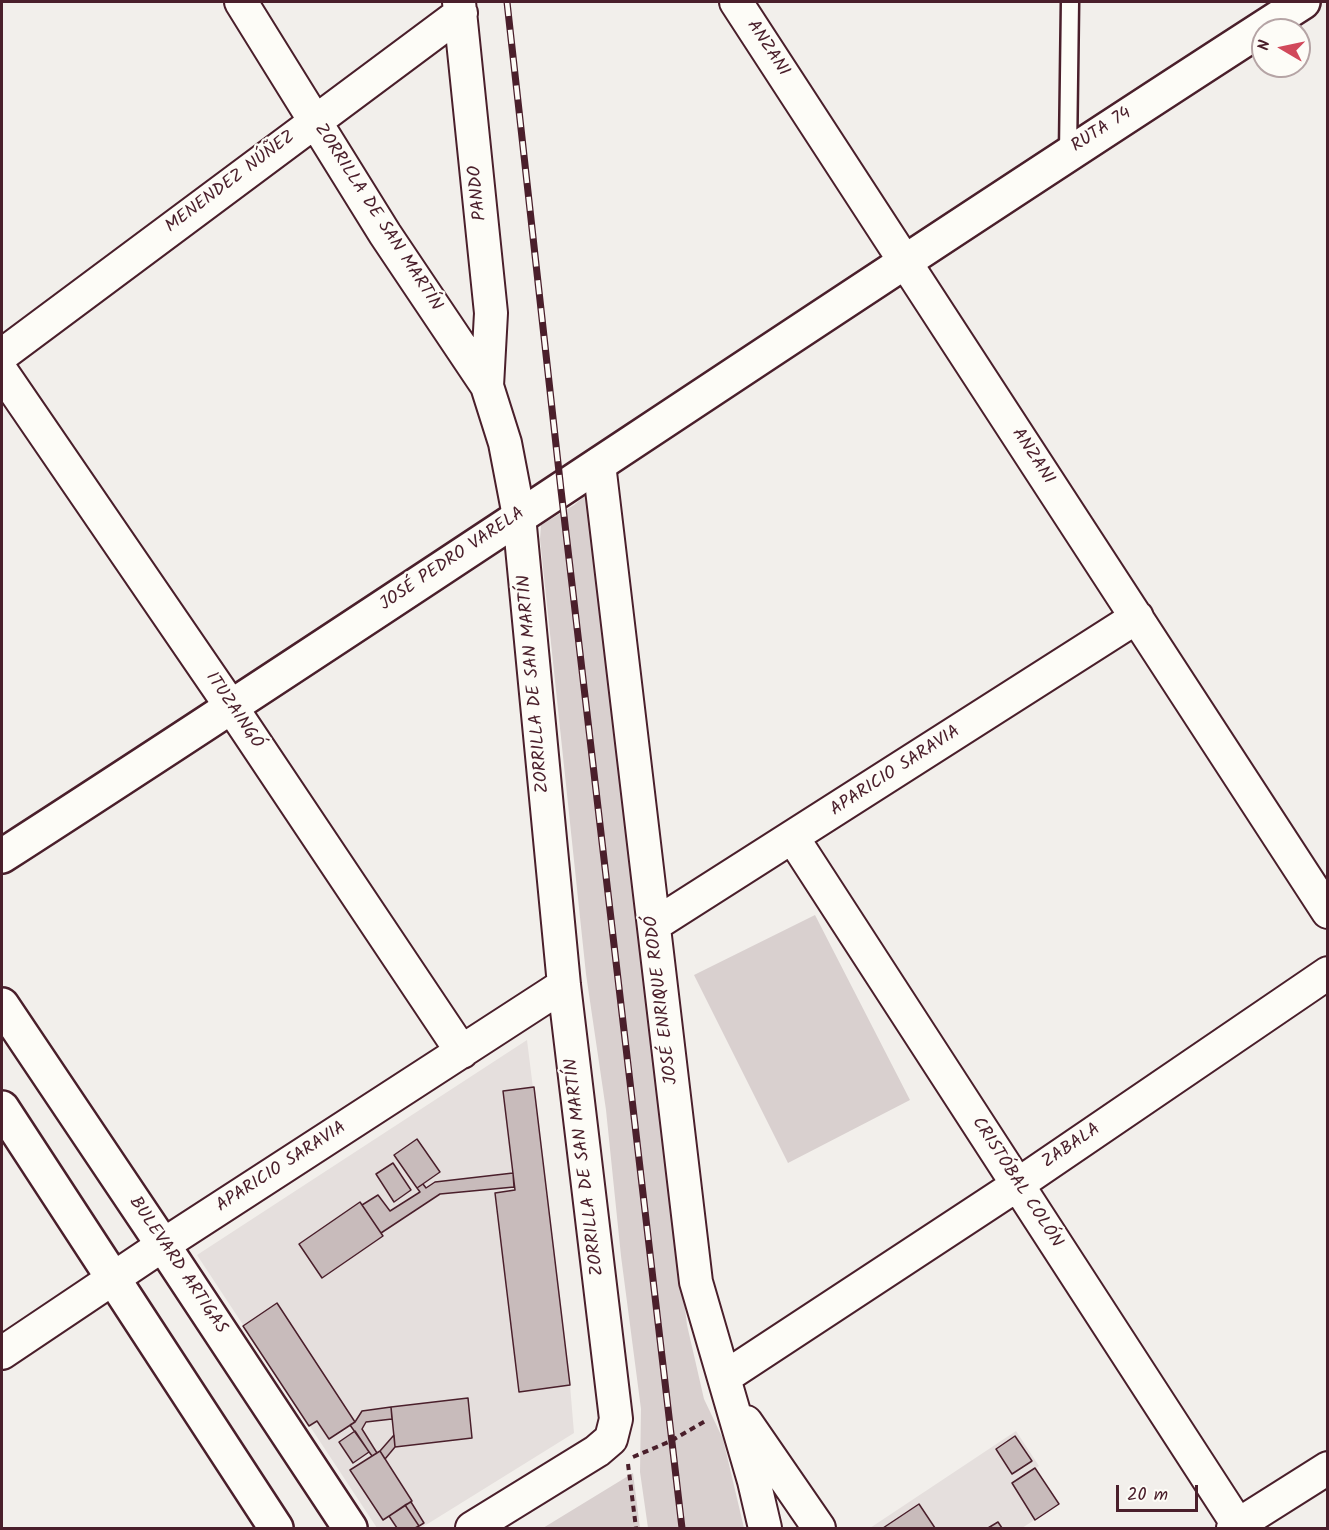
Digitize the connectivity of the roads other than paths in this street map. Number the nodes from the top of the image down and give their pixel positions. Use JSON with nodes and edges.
{"nodes":[{"id":1,"x":241,"y":2,"type":"edge"},
{"id":2,"x":736,"y":2,"type":"edge"},
{"id":3,"x":1070,"y":2,"type":"edge"},
{"id":4,"x":1303,"y":2,"type":"edge"},
{"id":5,"x":460,"y":7,"type":"edge"},
{"id":6,"x":314,"y":120,"type":"junction"},
{"id":7,"x":1068,"y":153,"type":"junction"},
{"id":8,"x":904,"y":263,"type":"junction"},
{"id":9,"x":2,"y":355,"type":"edge"},
{"id":10,"x":2,"y":372,"type":"edge"},
{"id":11,"x":487,"y":386,"type":"junction"},
{"id":12,"x":599,"y":464,"type":"junction"},
{"id":13,"x":519,"y":516,"type":"junction"},
{"id":14,"x":1137,"y":617,"type":"junction"},
{"id":15,"x":232,"y":708,"type":"junction"},
{"id":16,"x":793,"y":838,"type":"junction"},
{"id":17,"x":2,"y":856,"type":"edge"},
{"id":18,"x":1328,"y":912,"type":"edge"},
{"id":19,"x":654,"y":925,"type":"junction"},
{"id":20,"x":1328,"y":973,"type":"edge"},
{"id":21,"x":564,"y":985,"type":"junction"},
{"id":22,"x":2,"y":1005,"type":"edge"},
{"id":23,"x":462,"y":1052,"type":"junction"},
{"id":24,"x":2,"y":1108,"type":"edge"},
{"id":25,"x":1017,"y":1185,"type":"junction"},
{"id":26,"x":163,"y":1245,"type":"junction"},
{"id":27,"x":113,"y":1279,"type":"junction"},
{"id":28,"x":2,"y":1353,"type":"edge"},
{"id":29,"x":729,"y":1391,"type":"junction"},
{"id":30,"x":1328,"y":1468,"type":"edge"},
{"id":31,"x":1237,"y":1527,"type":"edge"},
{"id":32,"x":276,"y":1528,"type":"edge"},
{"id":33,"x":350,"y":1528,"type":"edge"},
{"id":34,"x":472,"y":1528,"type":"edge"},
{"id":35,"x":765,"y":1528,"type":"edge"},
{"id":36,"x":819,"y":1528,"type":"edge"}],
"edges":[{"from":1,"to":6,"type":"street","name":"ZORRILLA DE SAN MARTÍN"},
{"from":2,"to":8,"type":"street","name":"ANZANI"},
{"from":3,"to":7,"type":"lane"},
{"from":4,"to":7,"type":"street","name":"RUTA 74"},
{"from":5,"to":6,"type":"street","name":"MENENDEZ NÚÑEZ"},
{"from":5,"to":11,"type":"street","name":"PANDO"},
{"from":6,"to":9,"type":"street","name":"MENENDEZ NÚÑEZ"},
{"from":6,"to":11,"type":"street","name":"ZORRILLA DE SAN MARTÍN"},
{"from":7,"to":8,"type":"street","name":"RUTA 74"},
{"from":8,"to":12,"type":"street","name":"JOSÉ PEDRO VARELA"},
{"from":8,"to":14,"type":"street","name":"ANZANI"},
{"from":10,"to":15,"type":"street","name":"ITUZAINGÓ"},
{"from":11,"to":13,"type":"street","name":"ZORRILLA DE SAN MARTÍN"},
{"from":12,"to":13,"type":"street","name":"JOSÉ PEDRO VARELA"},
{"from":12,"to":19,"type":"street","name":"JOSÉ ENRIQUE RODÓ"},
{"from":13,"to":15,"type":"street","name":"JOSÉ PEDRO VARELA"},
{"from":13,"to":21,"type":"street","name":"ZORRILLA DE SAN MARTÍN"},
{"from":14,"to":16,"type":"street","name":"APARICIO SARAVIA"},
{"from":14,"to":18,"type":"street","name":"ANZANI"},
{"from":15,"to":17,"type":"street","name":"JOSÉ PEDRO VARELA"},
{"from":15,"to":23,"type":"street","name":"ITUZAINGÓ"},
{"from":16,"to":19,"type":"street","name":"APARICIO SARAVIA"},
{"from":16,"to":25,"type":"street","name":"CRISTÓBAL COLÓN"},
{"from":19,"to":29,"type":"street","name":"JOSÉ ENRIQUE RODÓ"},
{"from":20,"to":25,"type":"street","name":"ZABALA"},
{"from":21,"to":23,"type":"street","name":"APARICIO SARAVIA"},
{"from":21,"to":34,"type":"street","name":"ZORRILLA DE SAN MARTÍN"},
{"from":22,"to":26,"type":"street","name":"BULEVARD ARTIGAS"},
{"from":23,"to":26,"type":"street","name":"APARICIO SARAVIA"},
{"from":24,"to":27,"type":"street"},
{"from":25,"to":29,"type":"street","name":"ZABALA"},
{"from":25,"to":31,"type":"street","name":"CRISTÓBAL COLÓN"},
{"from":26,"to":27,"type":"street","name":"APARICIO SARAVIA"},
{"from":26,"to":33,"type":"street","name":"BULEVARD ARTIGAS"},
{"from":27,"to":28,"type":"street","name":"APARICIO SARAVIA"},
{"from":27,"to":32,"type":"street"},
{"from":29,"to":35,"type":"street","name":"JOSÉ ENRIQUE RODÓ"},
{"from":29,"to":36,"type":"street"},
{"from":30,"to":31,"type":"street"}]}
